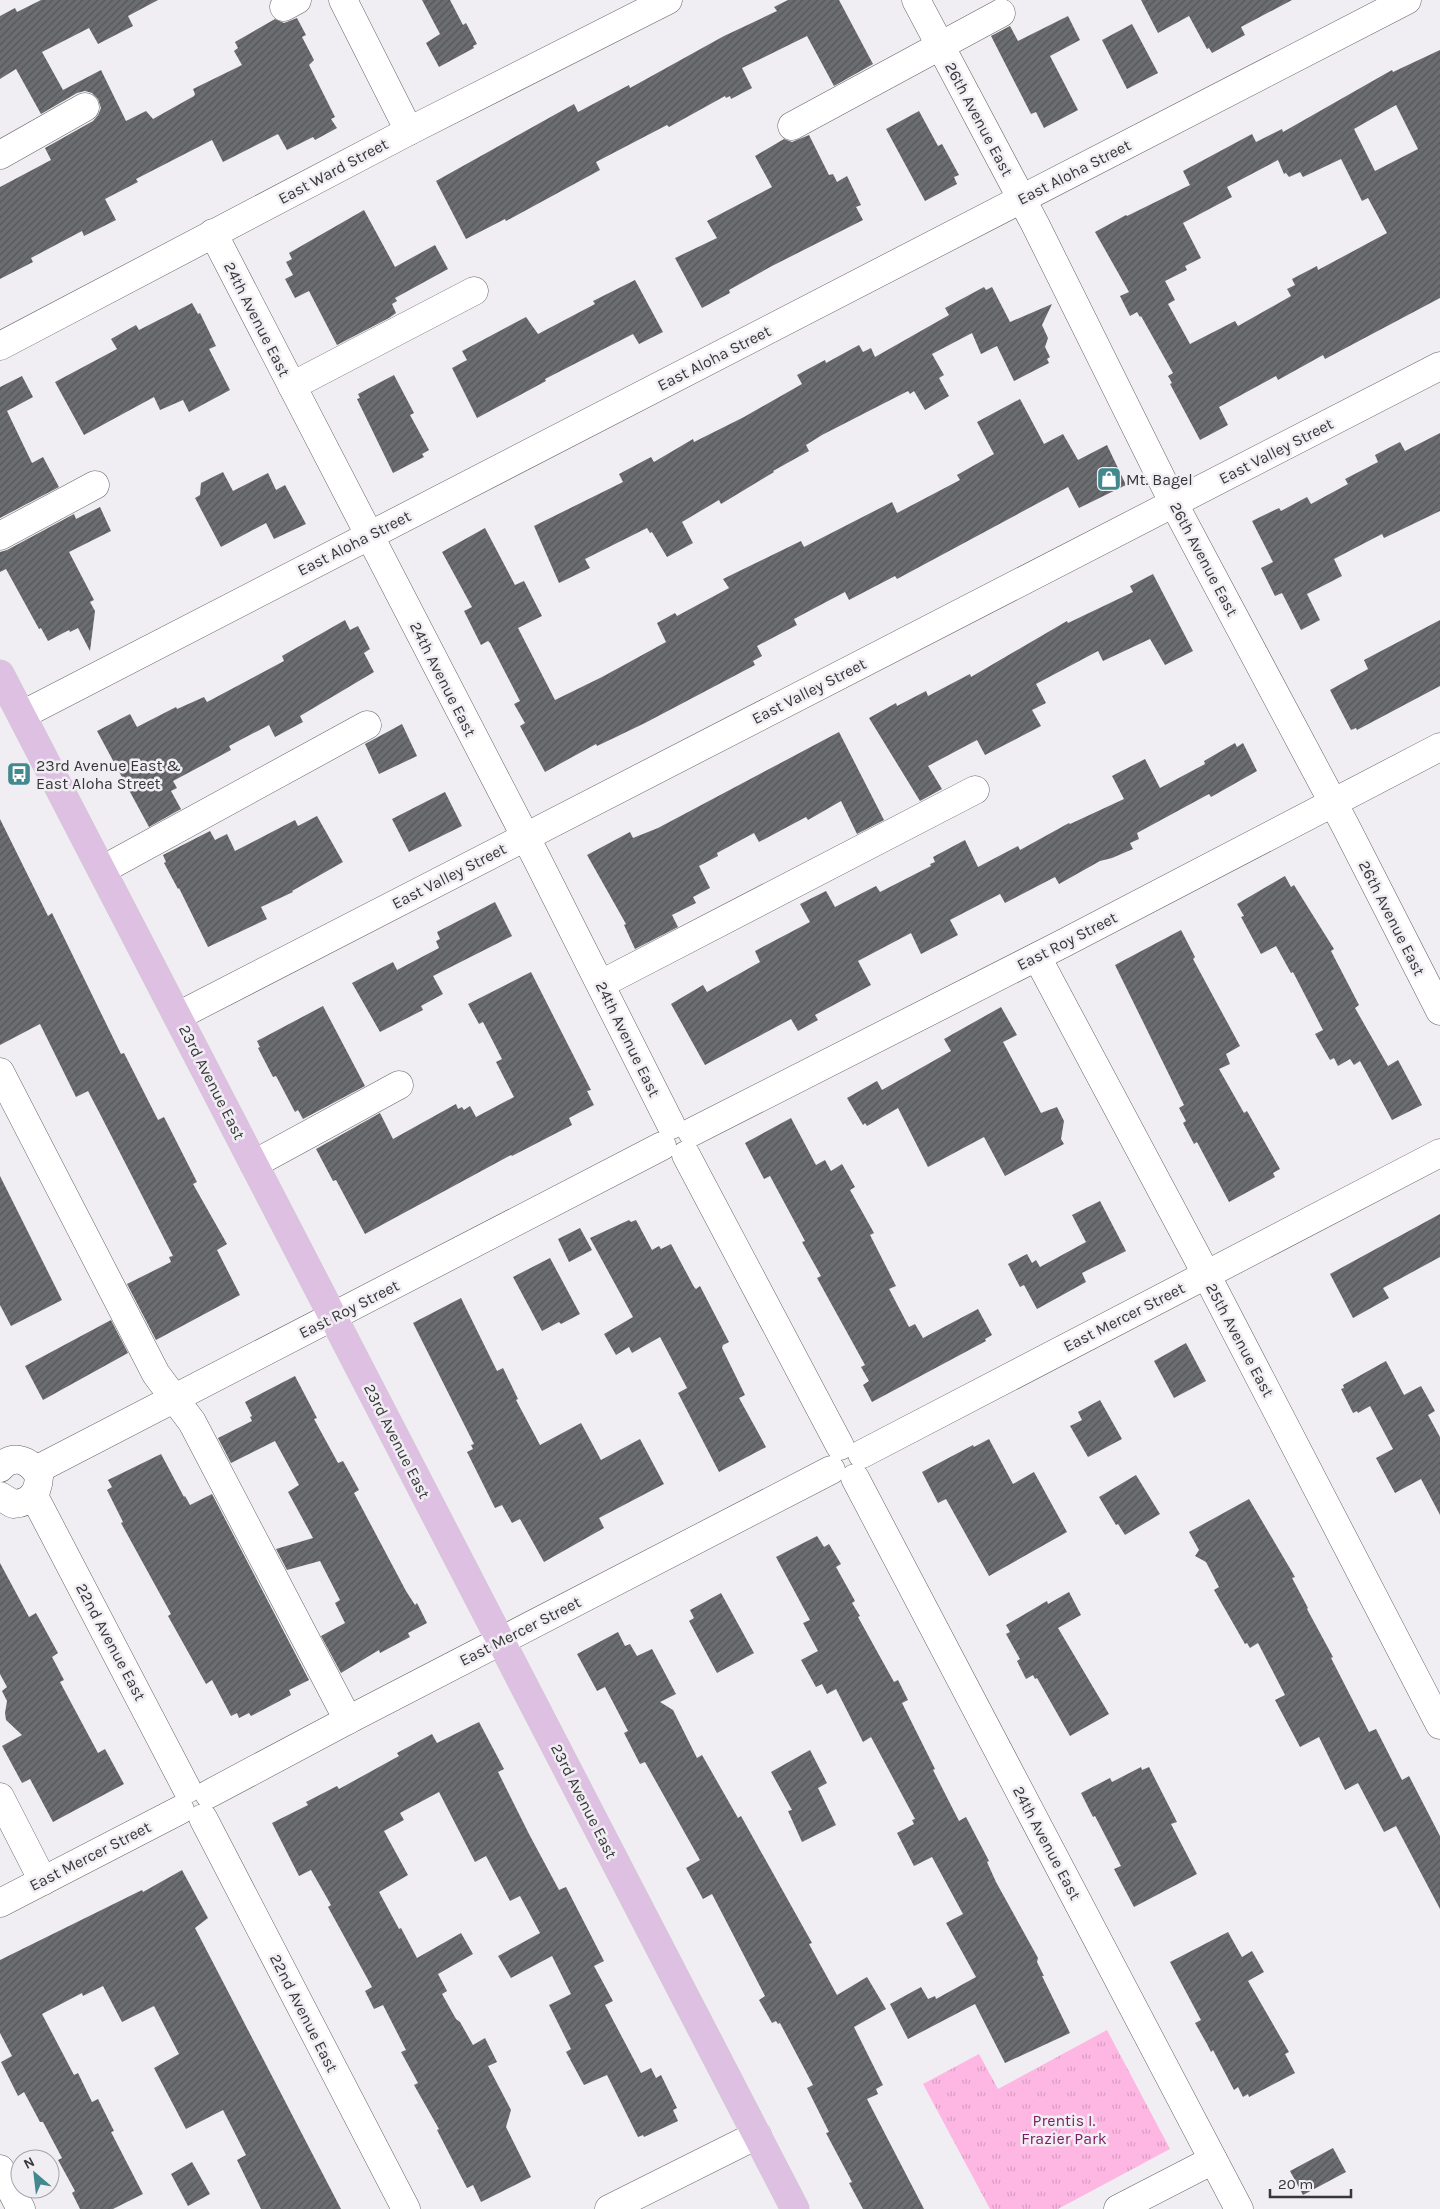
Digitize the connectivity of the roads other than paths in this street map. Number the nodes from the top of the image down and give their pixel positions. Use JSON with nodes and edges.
{"nodes":[{"id":1,"x":343,"y":0,"type":"edge"},
{"id":2,"x":668,"y":0,"type":"edge"},
{"id":3,"x":916,"y":0,"type":"edge"},
{"id":4,"x":1407,"y":0,"type":"edge"},
{"id":5,"x":1001,"y":13,"type":"dead end"},
{"id":6,"x":941,"y":46,"type":"junction"},
{"id":7,"x":85,"y":107,"type":"dead end"},
{"id":8,"x":792,"y":126,"type":"dead end"},
{"id":9,"x":409,"y":131,"type":"junction"},
{"id":10,"x":0,"y":155,"type":"edge"},
{"id":11,"x":1022,"y":199,"type":"junction"},
{"id":12,"x":213,"y":233,"type":"junction"},
{"id":13,"x":474,"y":291,"type":"dead end"},
{"id":14,"x":0,"y":346,"type":"edge"},
{"id":15,"x":1440,"y":366,"type":"edge"},
{"id":16,"x":292,"y":386,"type":"junction"},
{"id":17,"x":95,"y":485,"type":"dead end"},
{"id":18,"x":1174,"y":504,"type":"junction"},
{"id":19,"x":368,"y":535,"type":"junction"},
{"id":20,"x":0,"y":536,"type":"edge"},
{"id":21,"x":0,"y":674,"type":"edge"},
{"id":22,"x":22,"y":715,"type":"junction"},
{"id":23,"x":366,"y":725,"type":"dead end"},
{"id":24,"x":1440,"y":747,"type":"edge"},
{"id":25,"x":975,"y":790,"type":"dead end"},
{"id":26,"x":1333,"y":803,"type":"junction"},
{"id":27,"x":525,"y":837,"type":"junction"},
{"id":28,"x":102,"y":870,"type":"junction"},
{"id":29,"x":1037,"y":957,"type":"junction"},
{"id":30,"x":601,"y":984,"type":"junction"},
{"id":31,"x":1440,"y":1011,"type":"edge"},
{"id":32,"x":178,"y":1016,"type":"junction"},
{"id":33,"x":0,"y":1072,"type":"edge"},
{"id":34,"x":399,"y":1085,"type":"dead end"},
{"id":35,"x":677,"y":1140,"type":"junction"},
{"id":36,"x":1440,"y":1153,"type":"edge"},
{"id":37,"x":254,"y":1164,"type":"junction"},
{"id":38,"x":1206,"y":1274,"type":"junction"},
{"id":39,"x":332,"y":1317,"type":"junction"},
{"id":40,"x":174,"y":1399,"type":"junction"},
{"id":41,"x":847,"y":1462,"type":"junction"},
{"id":42,"x":1,"y":1465,"type":"edge"},
{"id":43,"x":35,"y":1483,"type":"junction"},
{"id":44,"x":0,"y":1496,"type":"edge"},
{"id":45,"x":501,"y":1641,"type":"junction"},
{"id":46,"x":348,"y":1720,"type":"junction"},
{"id":47,"x":1440,"y":1725,"type":"edge"},
{"id":48,"x":0,"y":1798,"type":"edge"},
{"id":49,"x":195,"y":1803,"type":"junction"},
{"id":50,"x":43,"y":1881,"type":"junction"},
{"id":51,"x":0,"y":1903,"type":"edge"},
{"id":52,"x":757,"y":2136,"type":"junction"},
{"id":53,"x":1213,"y":2160,"type":"junction"},
{"id":54,"x":0,"y":2169,"type":"edge"},
{"id":55,"x":21,"y":2209,"type":"edge"},
{"id":56,"x":406,"y":2209,"type":"edge"},
{"id":57,"x":609,"y":2209,"type":"edge"},
{"id":58,"x":795,"y":2209,"type":"edge"},
{"id":59,"x":1118,"y":2209,"type":"edge"},
{"id":60,"x":1239,"y":2209,"type":"edge"}],
"edges":[{"from":1,"to":9,"type":"street"},
{"from":2,"to":9,"type":"street","name":"East Ward Street"},
{"from":3,"to":6,"type":"street","name":"26th Avenue East"},
{"from":4,"to":11,"type":"street","name":"East Aloha Street"},
{"from":5,"to":6,"type":"street"},
{"from":6,"to":8,"type":"street"},
{"from":6,"to":11,"type":"street","name":"26th Avenue East"},
{"from":7,"to":10,"type":"street"},
{"from":9,"to":12,"type":"street","name":"East Ward Street"},
{"from":11,"to":18,"type":"street","name":"26th Avenue East"},
{"from":11,"to":19,"type":"street","name":"East Aloha Street"},
{"from":12,"to":14,"type":"street","name":"East Ward Street"},
{"from":12,"to":16,"type":"street","name":"24th Avenue East"},
{"from":13,"to":16,"type":"street"},
{"from":15,"to":18,"type":"street","name":"East Valley Street"},
{"from":16,"to":19,"type":"street","name":"24th Avenue East"},
{"from":17,"to":20,"type":"street"},
{"from":18,"to":26,"type":"street","name":"26th Avenue East"},
{"from":18,"to":27,"type":"street","name":"East Valley Street"},
{"from":19,"to":22,"type":"street","name":"East Aloha Street"},
{"from":19,"to":27,"type":"street","name":"24th Avenue East"},
{"from":21,"to":22,"type":"main road","name":"23rd Avenue East"},
{"from":22,"to":28,"type":"main road","name":"23rd Avenue East"},
{"from":23,"to":28,"type":"street"},
{"from":24,"to":26,"type":"street","name":"East Roy Street"},
{"from":25,"to":30,"type":"street"},
{"from":26,"to":29,"type":"street","name":"East Roy Street"},
{"from":26,"to":31,"type":"street","name":"26th Avenue East"},
{"from":27,"to":30,"type":"street","name":"24th Avenue East"},
{"from":27,"to":32,"type":"street","name":"East Valley Street"},
{"from":28,"to":32,"type":"main road","name":"23rd Avenue East"},
{"from":29,"to":35,"type":"street","name":"East Roy Street"},
{"from":29,"to":38,"type":"street","name":"25th Avenue East"},
{"from":30,"to":35,"type":"street","name":"24th Avenue East"},
{"from":32,"to":37,"type":"main road","name":"23rd Avenue East"},
{"from":33,"to":40,"type":"street"},
{"from":34,"to":37,"type":"street"},
{"from":35,"to":39,"type":"street","name":"East Roy Street"},
{"from":35,"to":41,"type":"street","name":"24th Avenue East"},
{"from":36,"to":38,"type":"street","name":"East Mercer Street"},
{"from":37,"to":39,"type":"main road","name":"23rd Avenue East"},
{"from":38,"to":41,"type":"street","name":"East Mercer Street"},
{"from":38,"to":47,"type":"street","name":"25th Avenue East"},
{"from":39,"to":40,"type":"street","name":"East Roy Street"},
{"from":39,"to":45,"type":"main road","name":"23rd Avenue East"},
{"from":40,"to":43,"type":"street","name":"East Roy Street"},
{"from":40,"to":46,"type":"street"},
{"from":41,"to":45,"type":"street","name":"East Mercer Street"},
{"from":41,"to":53,"type":"street","name":"24th Avenue East"},
{"from":42,"to":43,"type":"street"},
{"from":43,"to":44,"type":"street","name":"East Roy Street"},
{"from":43,"to":49,"type":"street","name":"22nd Avenue East"},
{"from":45,"to":46,"type":"street","name":"East Mercer Street"},
{"from":45,"to":52,"type":"main road","name":"23rd Avenue East"},
{"from":46,"to":49,"type":"street","name":"East Mercer Street"},
{"from":48,"to":50,"type":"street"},
{"from":49,"to":50,"type":"street","name":"East Mercer Street"},
{"from":49,"to":56,"type":"street","name":"22nd Avenue East"},
{"from":50,"to":51,"type":"street","name":"East Mercer Street"},
{"from":52,"to":57,"type":"street"},
{"from":52,"to":58,"type":"main road","name":"23rd Avenue East"},
{"from":53,"to":59,"type":"street"},
{"from":53,"to":60,"type":"street","name":"24th Avenue East"},
{"from":54,"to":55,"type":"street"}]}
